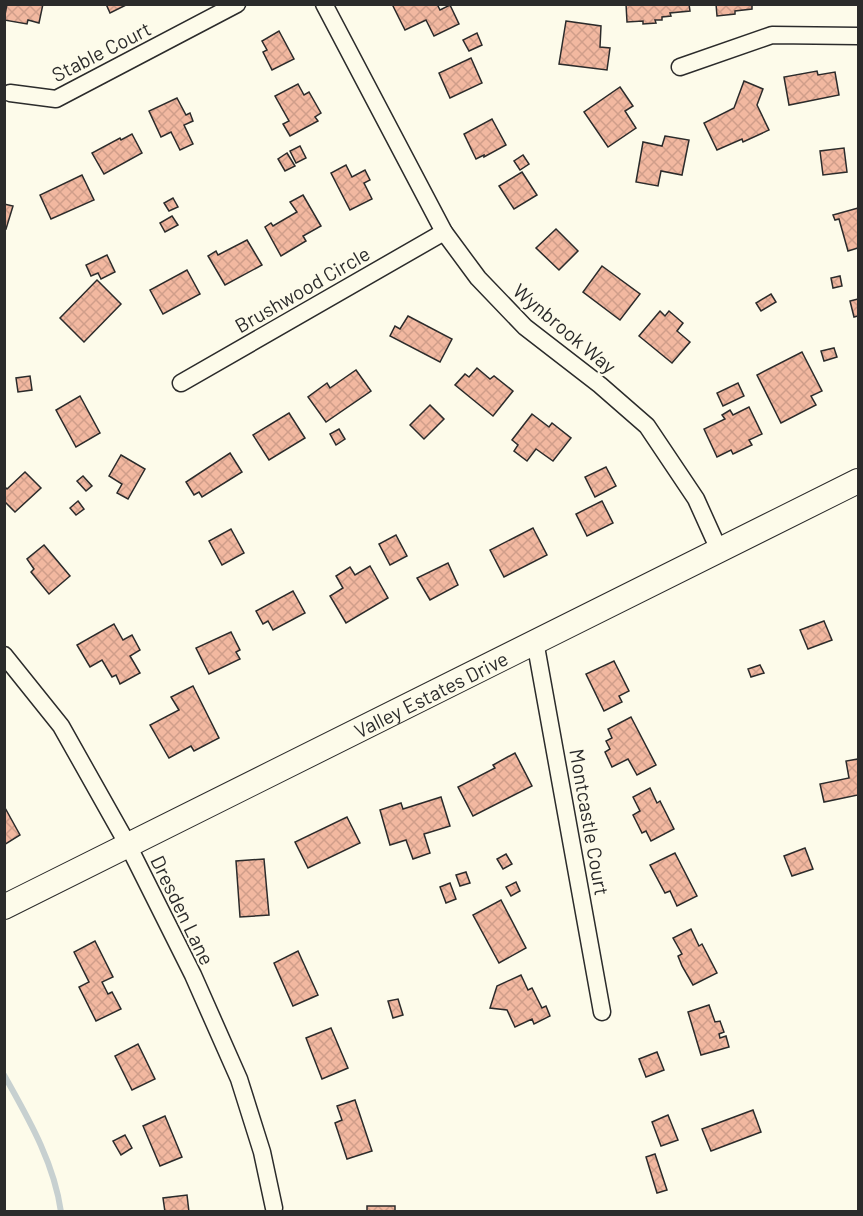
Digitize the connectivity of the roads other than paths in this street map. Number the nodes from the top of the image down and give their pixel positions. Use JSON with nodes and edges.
{"nodes":[{"id":1,"x":237,"y":4,"type":"edge"},
{"id":2,"x":324,"y":4,"type":"edge"},
{"id":3,"x":858,"y":36,"type":"edge"},
{"id":4,"x":680,"y":67,"type":"dead end"},
{"id":5,"x":10,"y":93,"type":"dead end"},
{"id":6,"x":444,"y":232,"type":"junction"},
{"id":7,"x":181,"y":383,"type":"dead end"},
{"id":8,"x":858,"y":481,"type":"edge"},
{"id":9,"x":719,"y":550,"type":"junction"},
{"id":10,"x":535,"y":641,"type":"junction"},
{"id":11,"x":4,"y":655,"type":"edge"},
{"id":12,"x":128,"y":844,"type":"junction"},
{"id":13,"x":4,"y":908,"type":"edge"},
{"id":14,"x":602,"y":1012,"type":"dead end"},
{"id":15,"x":274,"y":1208,"type":"dead end"}],
"edges":[{"from":1,"to":5,"type":"street","name":"Stable Court"},
{"from":2,"to":6,"type":"street","name":"Wynbrook Way"},
{"from":3,"to":4,"type":"street"},
{"from":6,"to":7,"type":"street","name":"Brushwood Circle"},
{"from":6,"to":9,"type":"street","name":"Wynbrook Way"},
{"from":8,"to":9,"type":"street","name":"Valley Estates Drive"},
{"from":9,"to":10,"type":"street","name":"Valley Estates Drive"},
{"from":10,"to":12,"type":"street","name":"Valley Estates Drive"},
{"from":10,"to":14,"type":"street","name":"Montcastle Court"},
{"from":11,"to":12,"type":"street","name":"Dresden Lane"},
{"from":12,"to":13,"type":"street","name":"Valley Estates Drive"},
{"from":12,"to":15,"type":"street","name":"Dresden Lane"}]}
